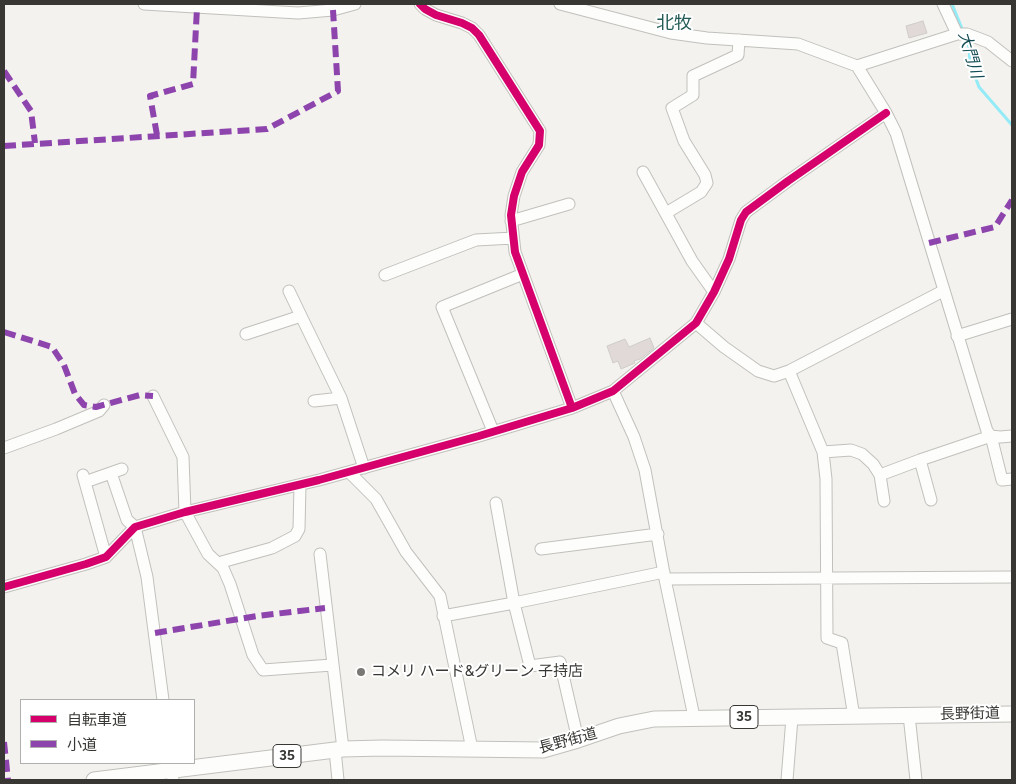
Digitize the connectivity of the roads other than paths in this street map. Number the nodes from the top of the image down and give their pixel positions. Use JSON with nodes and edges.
{"nodes":[{"id":1,"x":144,"y":4,"type":"edge"},
{"id":2,"x":355,"y":4,"type":"edge"},
{"id":3,"x":420,"y":4,"type":"edge"},
{"id":4,"x":560,"y":4,"type":"edge"},
{"id":5,"x":943,"y":4,"type":"edge"},
{"id":6,"x":190,"y":6,"type":"edge"},
{"id":7,"x":960,"y":34,"type":"junction"},
{"id":8,"x":739,"y":40,"type":"junction"},
{"id":9,"x":1012,"y":61,"type":"edge"},
{"id":10,"x":857,"y":66,"type":"junction"},
{"id":11,"x":886,"y":113,"type":"junction"},
{"id":12,"x":643,"y":172,"type":"dead end"},
{"id":13,"x":569,"y":204,"type":"dead end"},
{"id":14,"x":666,"y":213,"type":"junction"},
{"id":15,"x":511,"y":221,"type":"junction"},
{"id":16,"x":514,"y":238,"type":"junction"},
{"id":17,"x":523,"y":274,"type":"junction"},
{"id":18,"x":385,"y":275,"type":"dead end"},
{"id":19,"x":289,"y":291,"type":"dead end"},
{"id":20,"x":944,"y":291,"type":"junction"},
{"id":21,"x":714,"y":292,"type":"junction"},
{"id":22,"x":301,"y":316,"type":"junction"},
{"id":23,"x":1012,"y":318,"type":"edge"},
{"id":24,"x":696,"y":324,"type":"junction"},
{"id":25,"x":246,"y":334,"type":"dead end"},
{"id":26,"x":957,"y":336,"type":"junction"},
{"id":27,"x":789,"y":371,"type":"junction"},
{"id":28,"x":613,"y":391,"type":"junction"},
{"id":29,"x":153,"y":396,"type":"dead end"},
{"id":30,"x":341,"y":398,"type":"junction"},
{"id":31,"x":314,"y":401,"type":"dead end"},
{"id":32,"x":104,"y":405,"type":"dead end"},
{"id":33,"x":572,"y":408,"type":"junction"},
{"id":34,"x":493,"y":431,"type":"junction"},
{"id":35,"x":991,"y":436,"type":"junction"},
{"id":36,"x":1012,"y":436,"type":"edge"},
{"id":37,"x":4,"y":448,"type":"edge"},
{"id":38,"x":823,"y":452,"type":"junction"},
{"id":39,"x":920,"y":460,"type":"junction"},
{"id":40,"x":364,"y":468,"type":"junction"},
{"id":41,"x":349,"y":472,"type":"junction"},
{"id":42,"x":880,"y":475,"type":"junction"},
{"id":43,"x":1012,"y":479,"type":"edge"},
{"id":44,"x":300,"y":485,"type":"junction"},
{"id":45,"x":931,"y":500,"type":"dead end"},
{"id":46,"x":884,"y":501,"type":"dead end"},
{"id":47,"x":496,"y":503,"type":"dead end"},
{"id":48,"x":185,"y":512,"type":"junction"},
{"id":49,"x":135,"y":527,"type":"junction"},
{"id":50,"x":658,"y":534,"type":"junction"},
{"id":51,"x":541,"y":549,"type":"dead end"},
{"id":52,"x":320,"y":554,"type":"dead end"},
{"id":53,"x":106,"y":557,"type":"junction"},
{"id":54,"x":218,"y":563,"type":"junction"},
{"id":55,"x":664,"y":576,"type":"junction"},
{"id":56,"x":828,"y":578,"type":"junction"},
{"id":57,"x":1012,"y":578,"type":"edge"},
{"id":58,"x":4,"y":586,"type":"edge"},
{"id":59,"x":514,"y":603,"type":"junction"},
{"id":60,"x":444,"y":616,"type":"junction"},
{"id":61,"x":332,"y":665,"type":"junction"},
{"id":62,"x":163,"y":699,"type":"edge"},
{"id":63,"x":1012,"y":714,"type":"edge"},
{"id":64,"x":909,"y":715,"type":"junction"},
{"id":65,"x":854,"y":716,"type":"junction"},
{"id":66,"x":694,"y":717,"type":"junction"},
{"id":67,"x":795,"y":718,"type":"junction"},
{"id":68,"x":578,"y":740,"type":"junction"},
{"id":69,"x":793,"y":747,"type":"junction"},
{"id":70,"x":339,"y":749,"type":"junction"},
{"id":71,"x":472,"y":749,"type":"junction"},
{"id":72,"x":172,"y":771,"type":"edge"},
{"id":73,"x":94,"y":780,"type":"edge"},
{"id":74,"x":338,"y":780,"type":"edge"},
{"id":75,"x":787,"y":780,"type":"edge"},
{"id":76,"x":795,"y":780,"type":"edge"},
{"id":77,"x":916,"y":780,"type":"edge"}],
"edges":[{"from":1,"to":6,"type":"street"},
{"from":2,"to":6,"type":"street"},
{"from":3,"to":15,"type":"street"},
{"from":4,"to":8,"type":"street"},
{"from":5,"to":7,"type":"street"},
{"from":7,"to":9,"type":"street"},
{"from":7,"to":10,"type":"street"},
{"from":8,"to":10,"type":"street"},
{"from":8,"to":14,"type":"street"},
{"from":10,"to":11,"type":"street"},
{"from":11,"to":20,"type":"street"},
{"from":11,"to":21,"type":"street"},
{"from":12,"to":14,"type":"street"},
{"from":13,"to":15,"type":"street"},
{"from":14,"to":21,"type":"street"},
{"from":15,"to":16,"type":"street"},
{"from":16,"to":17,"type":"street"},
{"from":16,"to":18,"type":"street"},
{"from":17,"to":33,"type":"street"},
{"from":17,"to":34,"type":"street"},
{"from":19,"to":22,"type":"street"},
{"from":20,"to":26,"type":"street"},
{"from":20,"to":27,"type":"street"},
{"from":21,"to":24,"type":"street"},
{"from":22,"to":25,"type":"street"},
{"from":22,"to":30,"type":"street"},
{"from":23,"to":26,"type":"street"},
{"from":24,"to":27,"type":"street"},
{"from":24,"to":28,"type":"street"},
{"from":26,"to":35,"type":"street"},
{"from":27,"to":38,"type":"street"},
{"from":28,"to":33,"type":"street"},
{"from":28,"to":50,"type":"street"},
{"from":29,"to":48,"type":"street"},
{"from":30,"to":31,"type":"street"},
{"from":30,"to":40,"type":"street"},
{"from":32,"to":37,"type":"street"},
{"from":33,"to":34,"type":"street"},
{"from":34,"to":40,"type":"street"},
{"from":35,"to":36,"type":"street"},
{"from":35,"to":39,"type":"street"},
{"from":35,"to":43,"type":"street"},
{"from":38,"to":42,"type":"street"},
{"from":38,"to":56,"type":"street"},
{"from":39,"to":42,"type":"street"},
{"from":39,"to":45,"type":"street"},
{"from":40,"to":41,"type":"street"},
{"from":41,"to":44,"type":"street"},
{"from":41,"to":60,"type":"street"},
{"from":42,"to":46,"type":"street"},
{"from":44,"to":48,"type":"street"},
{"from":44,"to":54,"type":"street"},
{"from":47,"to":59,"type":"street"},
{"from":48,"to":49,"type":"street"},
{"from":48,"to":54,"type":"street"},
{"from":49,"to":53,"type":"street"},
{"from":49,"to":53,"type":"street"},
{"from":49,"to":62,"type":"street"},
{"from":50,"to":51,"type":"street"},
{"from":50,"to":55,"type":"street"},
{"from":52,"to":61,"type":"street"},
{"from":53,"to":58,"type":"street"},
{"from":54,"to":61,"type":"street"},
{"from":55,"to":56,"type":"street"},
{"from":55,"to":59,"type":"street"},
{"from":55,"to":66,"type":"street"},
{"from":56,"to":57,"type":"street"},
{"from":56,"to":65,"type":"street"},
{"from":59,"to":60,"type":"street"},
{"from":59,"to":68,"type":"street"},
{"from":60,"to":71,"type":"street"},
{"from":61,"to":70,"type":"street"},
{"from":63,"to":64,"type":"main road","name":"長野街道","number":"35"},
{"from":64,"to":65,"type":"main road","name":"長野街道","number":"35"},
{"from":64,"to":77,"type":"street"},
{"from":65,"to":67,"type":"main road","name":"長野街道","number":"35"},
{"from":66,"to":67,"type":"main road","name":"長野街道","number":"35"},
{"from":66,"to":68,"type":"main road","name":"長野街道","number":"35"},
{"from":67,"to":69,"type":"street"},
{"from":68,"to":71,"type":"main road","name":"長野街道","number":"35"},
{"from":69,"to":75,"type":"street"},
{"from":69,"to":76,"type":"street"},
{"from":70,"to":71,"type":"main road","name":"長野街道","number":"35"},
{"from":70,"to":72,"type":"main road","name":"長野街道","number":"35"},
{"from":70,"to":74,"type":"street"},
{"from":72,"to":73,"type":"main road","name":"長野街道","number":"35"}]}
